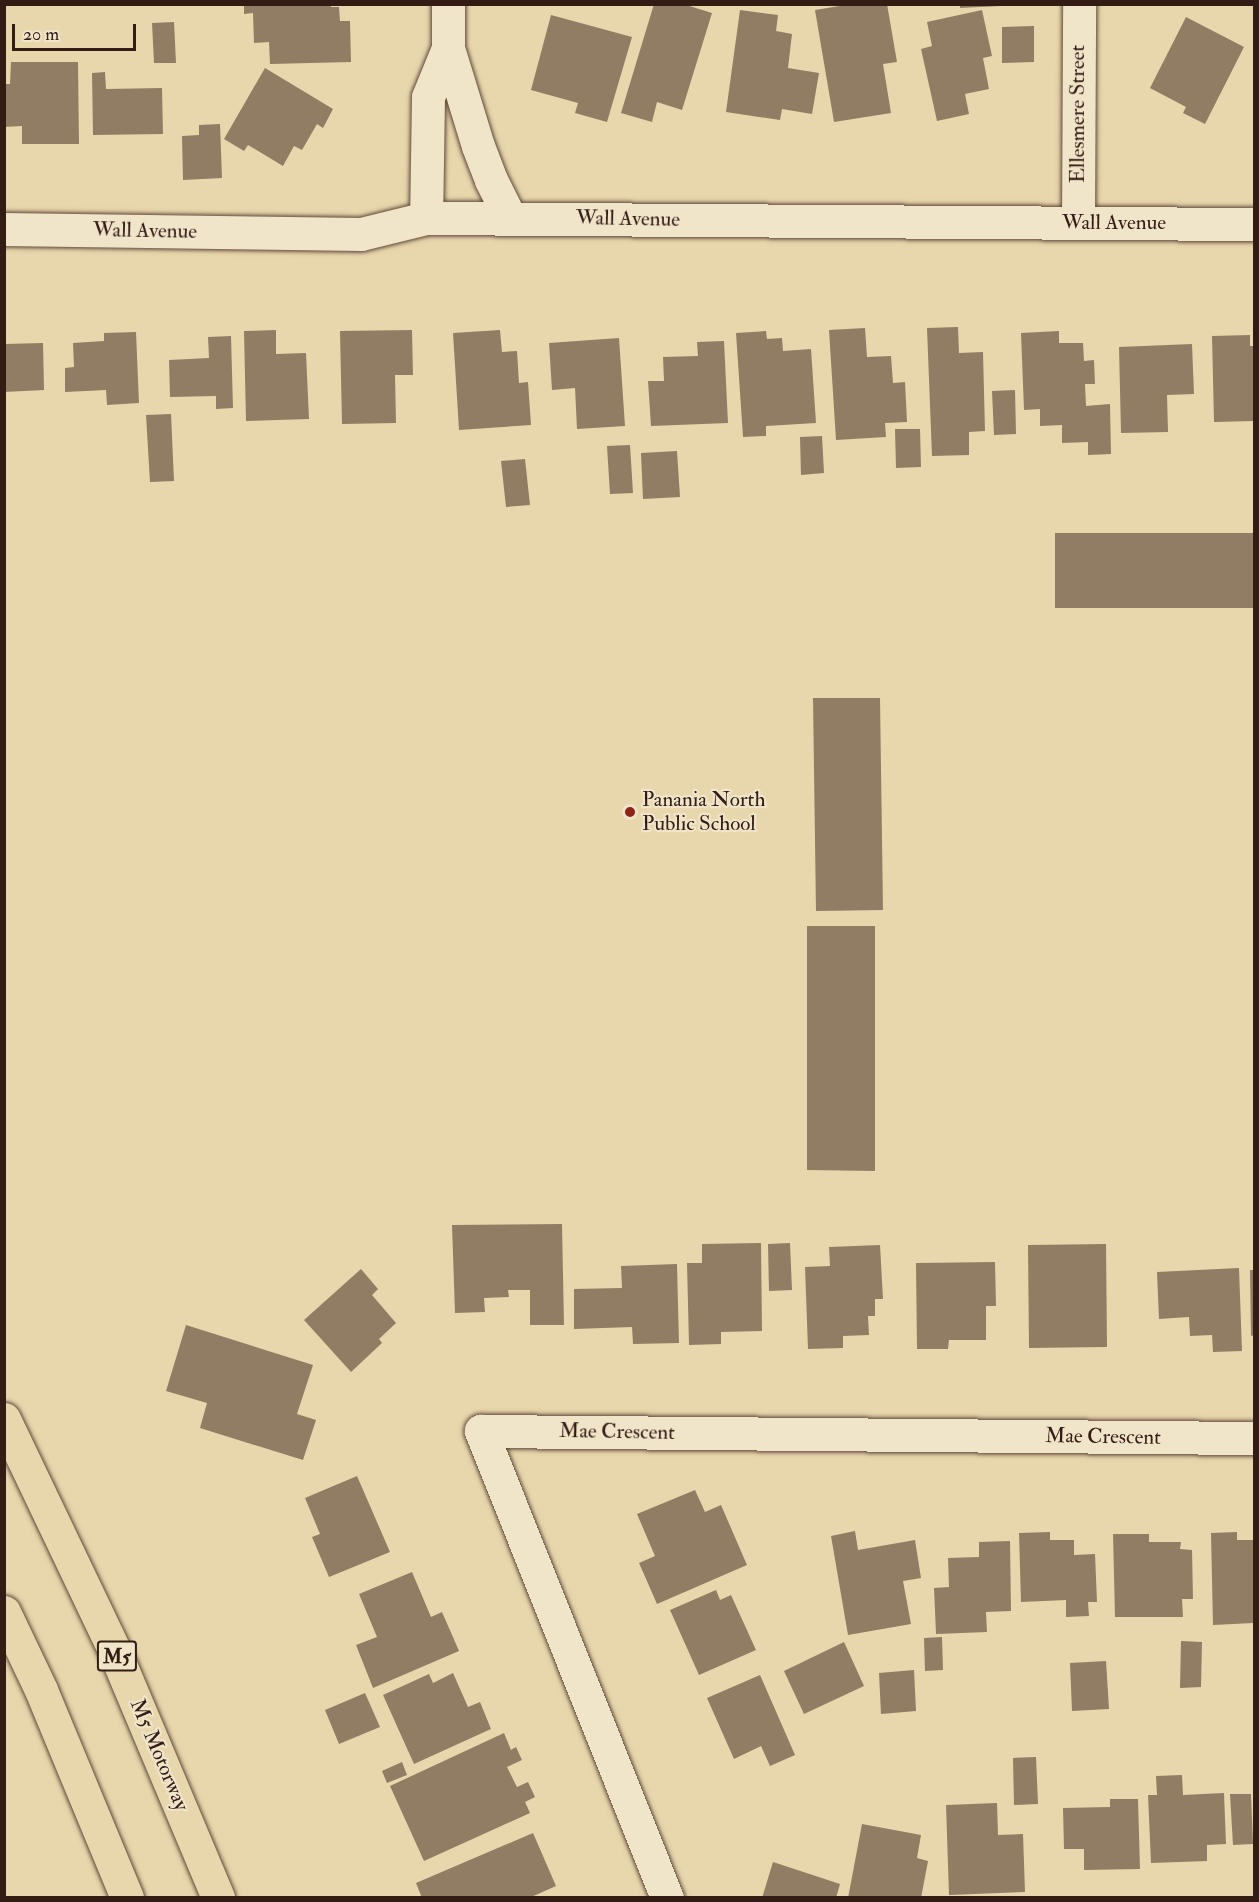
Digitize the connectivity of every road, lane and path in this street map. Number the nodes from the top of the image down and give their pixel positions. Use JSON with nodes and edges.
{"nodes":[{"id":1,"x":448,"y":4,"type":"edge"},
{"id":2,"x":1079,"y":4,"type":"edge"},
{"id":3,"x":448,"y":48,"type":"junction"},
{"id":4,"x":426,"y":218,"type":"junction"},
{"id":5,"x":510,"y":218,"type":"junction"},
{"id":6,"x":1078,"y":223,"type":"junction"},
{"id":7,"x":1254,"y":224,"type":"edge"},
{"id":8,"x":4,"y":229,"type":"edge"},
{"id":9,"x":4,"y":1419,"type":"edge"},
{"id":10,"x":1254,"y":1438,"type":"edge"},
{"id":11,"x":4,"y":1612,"type":"edge"},
{"id":12,"x":127,"y":1898,"type":"edge"},
{"id":13,"x":218,"y":1898,"type":"edge"},
{"id":14,"x":667,"y":1898,"type":"edge"}],
"edges":[{"from":1,"to":3,"type":"street"},
{"from":2,"to":6,"type":"street","name":"Ellesmere Street"},
{"from":3,"to":4,"type":"street"},
{"from":3,"to":5,"type":"street"},
{"from":4,"to":5,"type":"street","name":"Wall Avenue"},
{"from":4,"to":8,"type":"street","name":"Wall Avenue"},
{"from":5,"to":6,"type":"street","name":"Wall Avenue"},
{"from":6,"to":7,"type":"street","name":"Wall Avenue"},
{"from":9,"to":13,"type":"highway","name":"M5 Motorway","number":"M5"},
{"from":10,"to":14,"type":"street","name":"Mae Crescent"},
{"from":11,"to":12,"type":"highway"}]}
